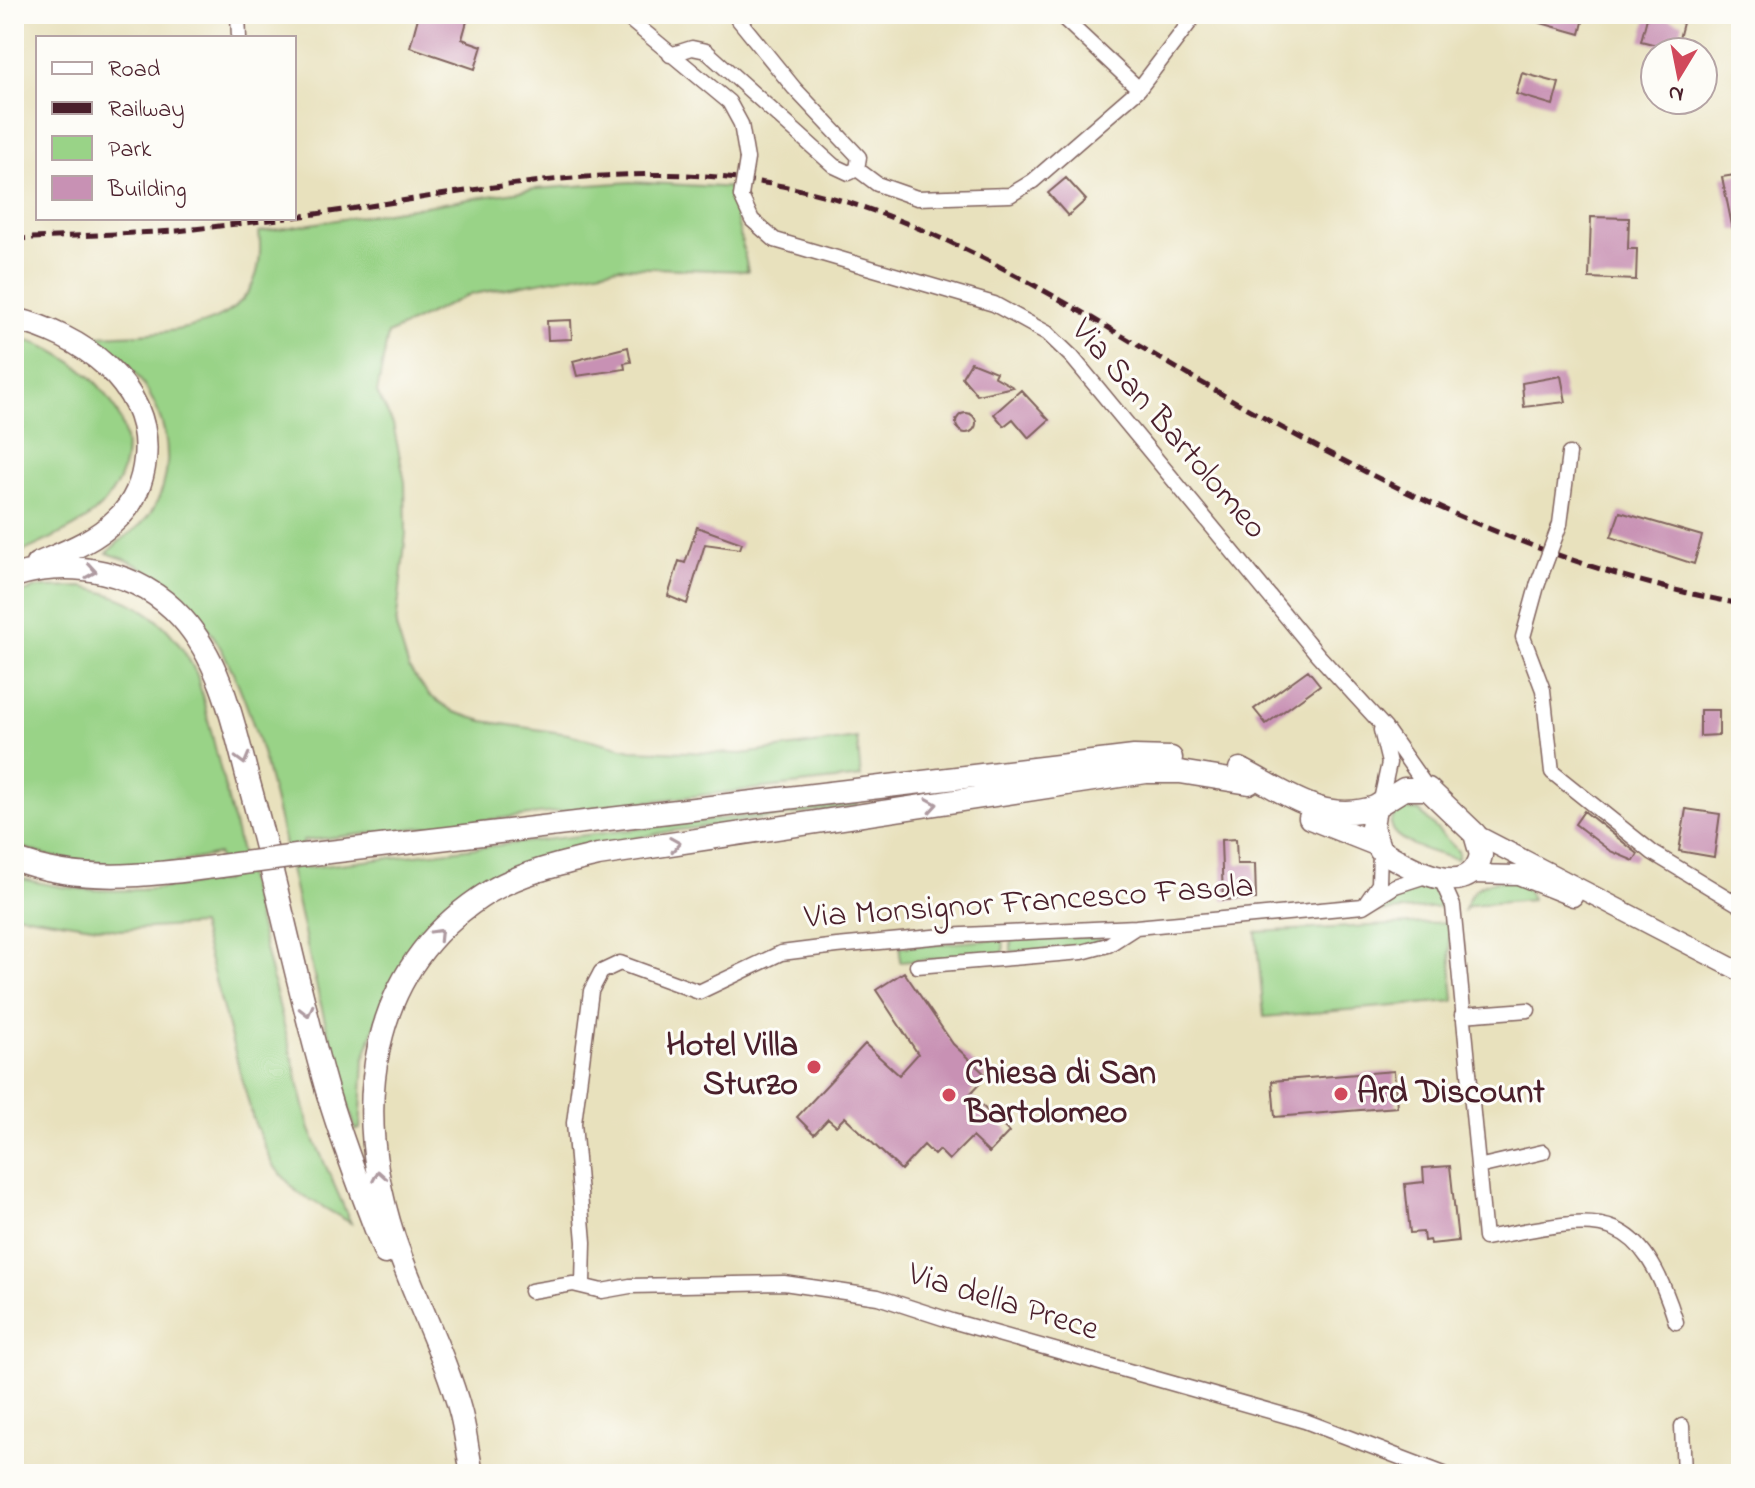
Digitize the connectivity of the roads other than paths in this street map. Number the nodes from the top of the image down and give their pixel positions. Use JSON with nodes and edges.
{"nodes":[{"id":1,"x":238,"y":14,"type":"edge"},
{"id":2,"x":623,"y":14,"type":"edge"},
{"id":3,"x":734,"y":14,"type":"edge"},
{"id":4,"x":1059,"y":14,"type":"edge"},
{"id":5,"x":1196,"y":14,"type":"edge"},
{"id":6,"x":239,"y":36,"type":"edge"},
{"id":7,"x":670,"y":55,"type":"junction"},
{"id":8,"x":1139,"y":89,"type":"junction"},
{"id":9,"x":857,"y":169,"type":"junction"},
{"id":10,"x":14,"y":319,"type":"edge"},
{"id":11,"x":1569,"y":454,"type":"dead end"},
{"id":12,"x":14,"y":576,"type":"edge"},
{"id":13,"x":1375,"y":719,"type":"junction"},
{"id":14,"x":1199,"y":761,"type":"junction"},
{"id":15,"x":1249,"y":783,"type":"junction"},
{"id":16,"x":1428,"y":789,"type":"junction"},
{"id":17,"x":1378,"y":803,"type":"junction"},
{"id":18,"x":1475,"y":834,"type":"junction"},
{"id":19,"x":1379,"y":847,"type":"junction"},
{"id":20,"x":14,"y":859,"type":"edge"},
{"id":21,"x":1468,"y":875,"type":"junction"},
{"id":22,"x":1435,"y":876,"type":"junction"},
{"id":23,"x":1363,"y":906,"type":"junction"},
{"id":24,"x":1741,"y":906,"type":"edge"},
{"id":25,"x":1136,"y":927,"type":"junction"},
{"id":26,"x":1456,"y":930,"type":"junction"},
{"id":27,"x":1675,"y":939,"type":"junction"},
{"id":28,"x":917,"y":966,"type":"dead end"},
{"id":29,"x":1741,"y":972,"type":"edge"},
{"id":30,"x":1528,"y":1010,"type":"dead end"},
{"id":31,"x":1462,"y":1015,"type":"junction"},
{"id":32,"x":1543,"y":1152,"type":"dead end"},
{"id":33,"x":1478,"y":1167,"type":"junction"},
{"id":34,"x":583,"y":1284,"type":"junction"},
{"id":35,"x":531,"y":1291,"type":"dead end"},
{"id":36,"x":412,"y":1306,"type":"junction"},
{"id":37,"x":1676,"y":1322,"type":"dead end"},
{"id":38,"x":1682,"y":1426,"type":"dead end"},
{"id":39,"x":472,"y":1474,"type":"edge"},
{"id":40,"x":1444,"y":1474,"type":"edge"},
{"id":41,"x":1684,"y":1474,"type":"edge"}],
"edges":[{"from":1,"to":6,"type":"street"},
{"from":2,"to":7,"type":"street"},
{"from":3,"to":9,"type":"street"},
{"from":4,"to":8,"type":"street"},
{"from":5,"to":8,"type":"street"},
{"from":7,"to":9,"type":"street"},
{"from":7,"to":13,"type":"street","name":"Via San Bartolomeo","bridge":true},
{"from":8,"to":9,"type":"street"},
{"from":10,"to":12,"type":"main road"},
{"from":11,"to":24,"type":"street","bridge":true},
{"from":12,"to":36,"type":"main road","one_way":true},
{"from":13,"to":16,"type":"street","name":"Via San Bartolomeo"},
{"from":13,"to":17,"type":"street"},
{"from":14,"to":15,"type":"main road"},
{"from":14,"to":17,"type":"main road"},
{"from":14,"to":20,"type":"main road","bridge":true},
{"from":15,"to":19,"type":"main road"},
{"from":36,"to":15,"type":"main road","one_way":true},
{"from":16,"to":17,"type":"main road"},
{"from":16,"to":18,"type":"main road"},
{"from":17,"to":19,"type":"main road"},
{"from":18,"to":21,"type":"main road"},
{"from":18,"to":27,"type":"main road"},
{"from":19,"to":22,"type":"main road"},
{"from":19,"to":23,"type":"street"},
{"from":21,"to":22,"type":"main road"},
{"from":21,"to":26,"type":"street"},
{"from":21,"to":27,"type":"main road"},
{"from":22,"to":23,"type":"street"},
{"from":22,"to":26,"type":"street"},
{"from":23,"to":25,"type":"street","name":"Via Monsignor Francesco Fasola"},
{"from":25,"to":28,"type":"street"},
{"from":25,"to":34,"type":"street","name":"Via Monsignor Francesco Fasola"},
{"from":26,"to":31,"type":"street"},
{"from":27,"to":29,"type":"main road"},
{"from":30,"to":31,"type":"street"},
{"from":31,"to":33,"type":"street"},
{"from":32,"to":33,"type":"street"},
{"from":33,"to":37,"type":"street"},
{"from":34,"to":35,"type":"street","name":"Via della Prece"},
{"from":34,"to":40,"type":"street","name":"Via della Prece"},
{"from":36,"to":39,"type":"main road"},
{"from":38,"to":41,"type":"street"}]}
